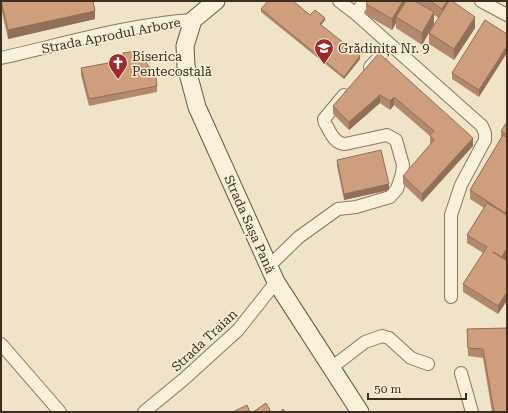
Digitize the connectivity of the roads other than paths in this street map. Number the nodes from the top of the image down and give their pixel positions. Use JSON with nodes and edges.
{"nodes":[{"id":1,"x":216,"y":1,"type":"edge"},
{"id":2,"x":339,"y":1,"type":"edge"},
{"id":3,"x":364,"y":1,"type":"edge"},
{"id":4,"x":481,"y":1,"type":"edge"},
{"id":5,"x":356,"y":14,"type":"junction"},
{"id":6,"x":507,"y":15,"type":"edge"},
{"id":7,"x":193,"y":20,"type":"junction"},
{"id":8,"x":390,"y":45,"type":"junction"},
{"id":9,"x":1,"y":58,"type":"edge"},
{"id":10,"x":363,"y":74,"type":"edge"},
{"id":11,"x":352,"y":86,"type":"edge"},
{"id":12,"x":268,"y":267,"type":"junction"},
{"id":13,"x":276,"y":282,"type":"junction"},
{"id":14,"x":451,"y":297,"type":"dead end"},
{"id":15,"x":1,"y":344,"type":"edge"},
{"id":16,"x":428,"y":364,"type":"dead end"},
{"id":17,"x":331,"y":368,"type":"junction"},
{"id":18,"x":461,"y":373,"type":"dead end"},
{"id":19,"x":60,"y":412,"type":"edge"},
{"id":20,"x":144,"y":412,"type":"edge"},
{"id":21,"x":360,"y":412,"type":"edge"},
{"id":22,"x":472,"y":412,"type":"edge"}],
"edges":[{"from":1,"to":7,"type":"street","name":"Strada Aprodul Arbore"},
{"from":2,"to":5,"type":"street"},
{"from":3,"to":5,"type":"street"},
{"from":4,"to":6,"type":"street"},
{"from":5,"to":8,"type":"street"},
{"from":7,"to":9,"type":"street","name":"Strada Aprodul Arbore"},
{"from":7,"to":12,"type":"street","name":"Strada Sașa Pană"},
{"from":8,"to":10,"type":"street"},
{"from":8,"to":14,"type":"street"},
{"from":11,"to":12,"type":"street"},
{"from":12,"to":13,"type":"street","name":"Strada Sașa Pană"},
{"from":13,"to":17,"type":"street","name":"Strada Sașa Pană"},
{"from":13,"to":20,"type":"street","name":"Strada Traian"},
{"from":15,"to":19,"type":"street"},
{"from":16,"to":17,"type":"street"},
{"from":17,"to":21,"type":"street","name":"Strada Sașa Pană"},
{"from":18,"to":22,"type":"street"}]}
